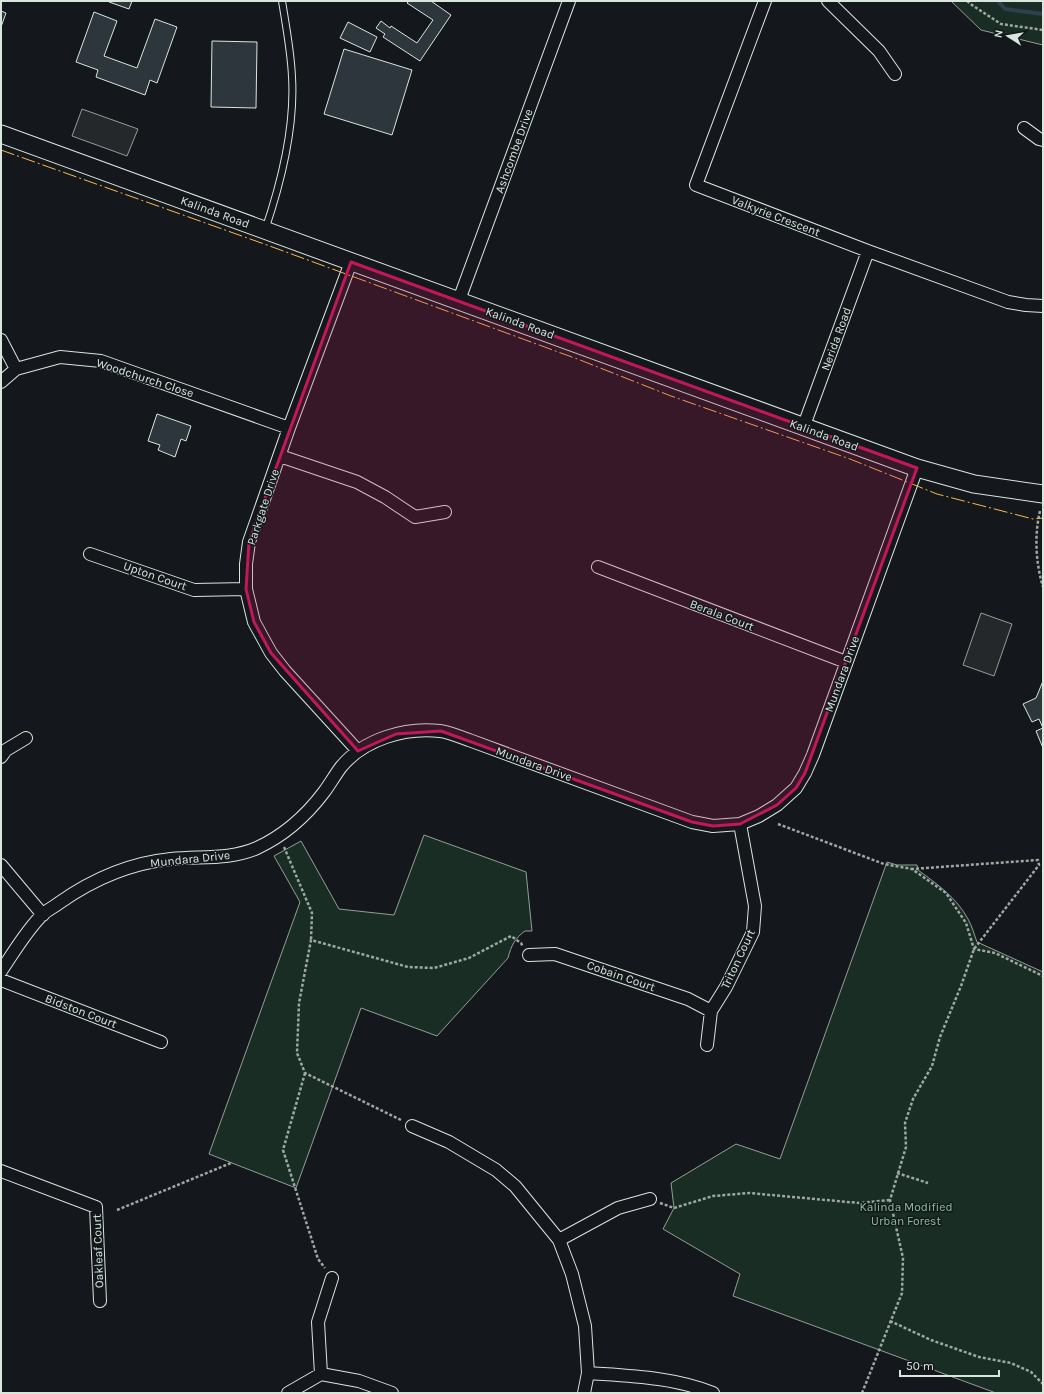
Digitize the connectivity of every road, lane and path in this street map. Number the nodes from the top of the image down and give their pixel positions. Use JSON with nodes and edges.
{"nodes":[{"id":1,"x":282,"y":1,"type":"edge"},
{"id":2,"x":569,"y":1,"type":"edge"},
{"id":3,"x":766,"y":1,"type":"edge"},
{"id":4,"x":828,"y":1,"type":"edge"},
{"id":5,"x":968,"y":1,"type":"edge"},
{"id":6,"x":1043,"y":30,"type":"edge"},
{"id":7,"x":895,"y":74,"type":"dead end"},
{"id":8,"x":1024,"y":128,"type":"dead end"},
{"id":9,"x":1,"y":134,"type":"edge"},
{"id":10,"x":1043,"y":140,"type":"edge"},
{"id":11,"x":265,"y":230,"type":"junction"},
{"id":12,"x":868,"y":251,"type":"junction"},
{"id":13,"x":351,"y":262,"type":"junction"},
{"id":14,"x":459,"y":300,"type":"junction"},
{"id":15,"x":1043,"y":306,"type":"edge"},
{"id":16,"x":1,"y":340,"type":"edge"},
{"id":17,"x":16,"y":370,"type":"junction"},
{"id":18,"x":1,"y":382,"type":"edge"},
{"id":19,"x":289,"y":428,"type":"junction"},
{"id":20,"x":803,"y":428,"type":"junction"},
{"id":21,"x":280,"y":456,"type":"junction"},
{"id":22,"x":916,"y":468,"type":"junction"},
{"id":23,"x":1043,"y":494,"type":"edge"},
{"id":24,"x":445,"y":512,"type":"dead end"},
{"id":25,"x":1040,"y":512,"type":"dead end"},
{"id":26,"x":90,"y":554,"type":"dead end"},
{"id":27,"x":598,"y":567,"type":"dead end"},
{"id":28,"x":1043,"y":587,"type":"edge"},
{"id":29,"x":246,"y":590,"type":"junction"},
{"id":30,"x":846,"y":662,"type":"junction"},
{"id":31,"x":26,"y":738,"type":"dead end"},
{"id":32,"x":358,"y":751,"type":"junction"},
{"id":33,"x":1,"y":757,"type":"edge"},
{"id":34,"x":740,"y":824,"type":"junction"},
{"id":35,"x":778,"y":824,"type":"dead end"},
{"id":36,"x":280,"y":836,"type":"junction"},
{"id":37,"x":1,"y":865,"type":"edge"},
{"id":38,"x":912,"y":869,"type":"junction"},
{"id":39,"x":43,"y":914,"type":"junction"},
{"id":40,"x":311,"y":940,"type":"junction"},
{"id":41,"x":974,"y":949,"type":"junction"},
{"id":42,"x":529,"y":955,"type":"joint"},
{"id":43,"x":1,"y":971,"type":"edge"},
{"id":44,"x":1043,"y":976,"type":"edge"},
{"id":45,"x":1,"y":980,"type":"edge"},
{"id":46,"x":711,"y":1011,"type":"junction"},
{"id":47,"x":161,"y":1042,"type":"dead end"},
{"id":48,"x":707,"y":1045,"type":"dead end"},
{"id":49,"x":305,"y":1073,"type":"junction"},
{"id":50,"x":412,"y":1126,"type":"joint"},
{"id":51,"x":231,"y":1163,"type":"dead end"},
{"id":52,"x":1,"y":1171,"type":"edge"},
{"id":53,"x":897,"y":1173,"type":"junction"},
{"id":54,"x":928,"y":1183,"type":"dead end"},
{"id":55,"x":650,"y":1199,"type":"joint"},
{"id":56,"x":890,"y":1200,"type":"junction"},
{"id":57,"x":117,"y":1210,"type":"dead end"},
{"id":58,"x":559,"y":1240,"type":"junction"},
{"id":59,"x":332,"y":1278,"type":"joint"},
{"id":60,"x":100,"y":1301,"type":"dead end"},
{"id":61,"x":890,"y":1321,"type":"junction"},
{"id":62,"x":588,"y":1373,"type":"junction"},
{"id":63,"x":321,"y":1374,"type":"junction"},
{"id":64,"x":1043,"y":1384,"type":"edge"},
{"id":65,"x":288,"y":1393,"type":"edge"},
{"id":66,"x":392,"y":1393,"type":"edge"},
{"id":67,"x":584,"y":1393,"type":"edge"},
{"id":68,"x":713,"y":1393,"type":"edge"},
{"id":69,"x":862,"y":1393,"type":"edge"}],
"edges":[{"from":1,"to":11,"type":"lane"},
{"from":2,"to":14,"type":"street","name":"Ashcombe Drive"},
{"from":3,"to":12,"type":"street","name":"Valkyrie Crescent"},
{"from":4,"to":7,"type":"street"},
{"from":5,"to":6,"type":"path"},
{"from":8,"to":10,"type":"street"},
{"from":9,"to":11,"type":"street","name":"Kalinda Road"},
{"from":11,"to":13,"type":"street","name":"Kalinda Road"},
{"from":12,"to":15,"type":"street","name":"Valkyrie Crescent"},
{"from":12,"to":20,"type":"street","name":"Nerida Road"},
{"from":13,"to":14,"type":"street","name":"Kalinda Road"},
{"from":13,"to":19,"type":"street","name":"Parkgate Drive"},
{"from":14,"to":20,"type":"street","name":"Kalinda Road"},
{"from":16,"to":17,"type":"street"},
{"from":17,"to":18,"type":"street","name":"Woodchurch Close"},
{"from":17,"to":19,"type":"street","name":"Woodchurch Close"},
{"from":19,"to":21,"type":"street","name":"Parkgate Drive"},
{"from":20,"to":22,"type":"street","name":"Kalinda Road"},
{"from":21,"to":24,"type":"street"},
{"from":21,"to":29,"type":"street","name":"Parkgate Drive"},
{"from":22,"to":23,"type":"street","name":"Kalinda Road"},
{"from":22,"to":30,"type":"street","name":"Mundara Drive"},
{"from":25,"to":28,"type":"path"},
{"from":26,"to":29,"type":"street","name":"Upton Court"},
{"from":27,"to":30,"type":"street","name":"Berala Court"},
{"from":29,"to":32,"type":"street","name":"Parkgate Drive"},
{"from":30,"to":34,"type":"street","name":"Mundara Drive"},
{"from":31,"to":33,"type":"street"},
{"from":32,"to":34,"type":"street","name":"Mundara Drive"},
{"from":32,"to":36,"type":"street","name":"Mundara Drive"},
{"from":34,"to":46,"type":"street","name":"Triton Court"},
{"from":35,"to":38,"type":"path"},
{"from":36,"to":39,"type":"street","name":"Mundara Drive"},
{"from":36,"to":40,"type":"path"},
{"from":37,"to":39,"type":"street"},
{"from":38,"to":41,"type":"path"},
{"from":38,"to":41,"type":"path"},
{"from":39,"to":43,"type":"street","name":"Mundara Drive"},
{"from":40,"to":42,"type":"path"},
{"from":40,"to":49,"type":"path"},
{"from":41,"to":44,"type":"path"},
{"from":41,"to":53,"type":"path"},
{"from":42,"to":46,"type":"street","name":"Cobain Court"},
{"from":45,"to":47,"type":"street","name":"Bidston Court"},
{"from":46,"to":48,"type":"street","name":"Triton Court"},
{"from":49,"to":50,"type":"path"},
{"from":49,"to":59,"type":"path"},
{"from":50,"to":58,"type":"street"},
{"from":51,"to":57,"type":"path"},
{"from":52,"to":60,"type":"street","name":"Oakleaf Court"},
{"from":53,"to":54,"type":"path"},
{"from":53,"to":56,"type":"path"},
{"from":55,"to":56,"type":"path"},
{"from":55,"to":58,"type":"street"},
{"from":56,"to":61,"type":"path"},
{"from":58,"to":62,"type":"street"},
{"from":59,"to":63,"type":"street"},
{"from":61,"to":64,"type":"path"},
{"from":61,"to":69,"type":"path"},
{"from":62,"to":67,"type":"street"},
{"from":62,"to":68,"type":"street"},
{"from":63,"to":65,"type":"street"},
{"from":63,"to":66,"type":"street"}]}
